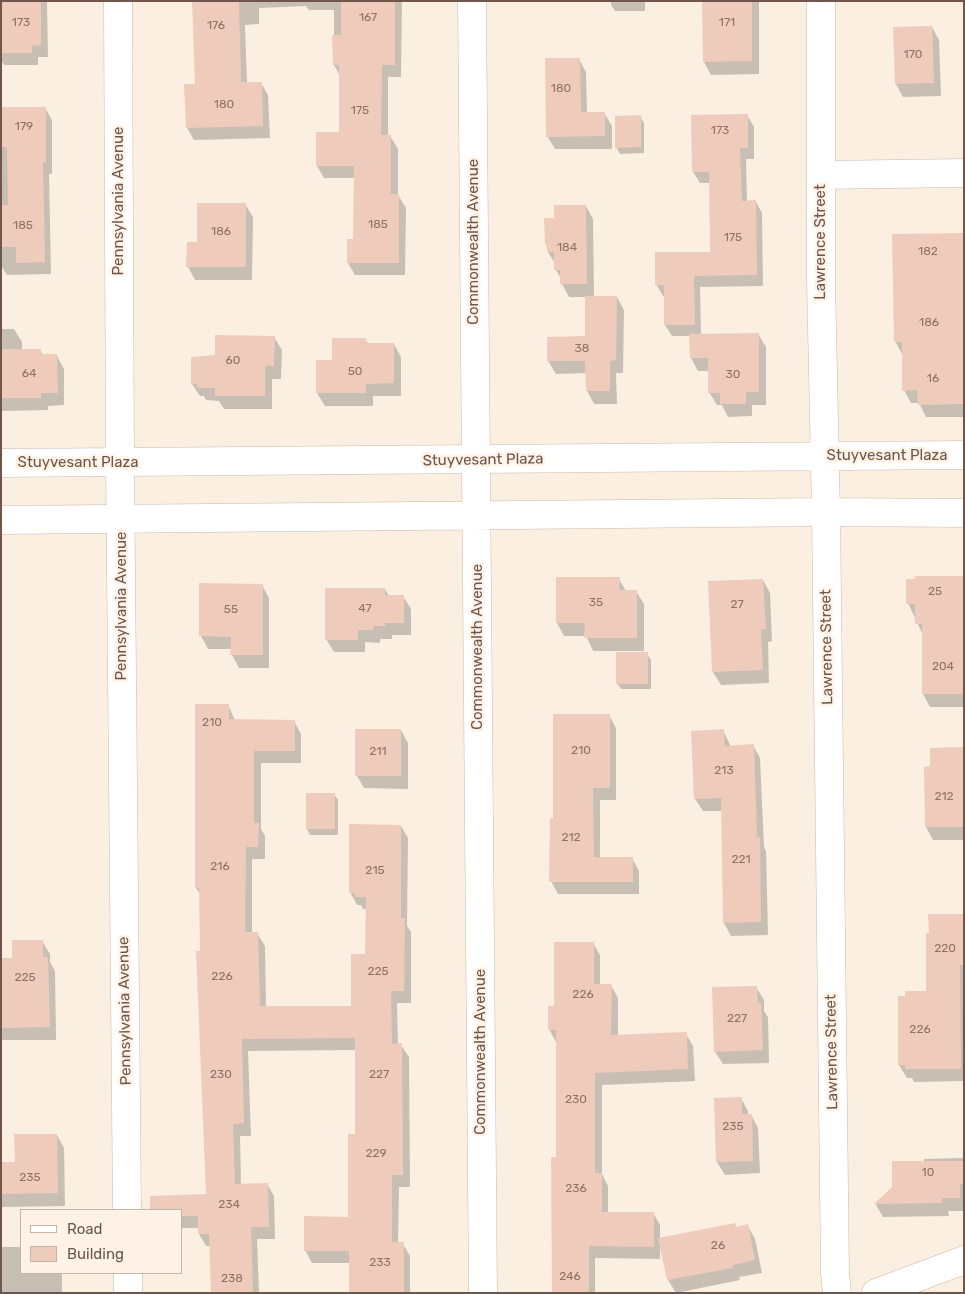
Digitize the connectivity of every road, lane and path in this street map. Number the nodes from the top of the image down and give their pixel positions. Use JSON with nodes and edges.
{"nodes":[{"id":1,"x":118,"y":1,"type":"edge"},
{"id":2,"x":472,"y":1,"type":"edge"},
{"id":3,"x":821,"y":1,"type":"edge"},
{"id":4,"x":964,"y":173,"type":"edge"},
{"id":5,"x":821,"y":175,"type":"junction"},
{"id":6,"x":964,"y":455,"type":"edge"},
{"id":7,"x":824,"y":456,"type":"junction"},
{"id":8,"x":476,"y":460,"type":"junction"},
{"id":9,"x":120,"y":462,"type":"junction"},
{"id":10,"x":1,"y":463,"type":"edge"},
{"id":11,"x":826,"y":512,"type":"junction"},
{"id":12,"x":964,"y":513,"type":"edge"},
{"id":13,"x":476,"y":516,"type":"junction"},
{"id":14,"x":121,"y":518,"type":"junction"},
{"id":15,"x":1,"y":520,"type":"edge"},
{"id":16,"x":127,"y":1209,"type":"edge"},
{"id":17,"x":964,"y":1260,"type":"edge"},
{"id":18,"x":128,"y":1274,"type":"edge"},
{"id":19,"x":128,"y":1293,"type":"edge"},
{"id":20,"x":483,"y":1293,"type":"edge"},
{"id":21,"x":837,"y":1293,"type":"edge"},
{"id":22,"x":876,"y":1293,"type":"edge"}],
"edges":[{"from":1,"to":9,"type":"street","name":"Pennsylvania Avenue"},
{"from":2,"to":8,"type":"street","name":"Commonwealth Avenue"},
{"from":3,"to":5,"type":"street","name":"Lawrence Street"},
{"from":4,"to":5,"type":"street"},
{"from":5,"to":7,"type":"street","name":"Lawrence Street"},
{"from":6,"to":7,"type":"street","name":"Stuyvesant Plaza"},
{"from":7,"to":8,"type":"street","name":"Stuyvesant Plaza"},
{"from":7,"to":11,"type":"street","name":"Lawrence Street"},
{"from":8,"to":9,"type":"street","name":"Stuyvesant Plaza"},
{"from":8,"to":13,"type":"street","name":"Commonwealth Avenue"},
{"from":9,"to":10,"type":"street","name":"Stuyvesant Plaza"},
{"from":9,"to":14,"type":"street","name":"Pennsylvania Avenue"},
{"from":11,"to":12,"type":"street"},
{"from":11,"to":13,"type":"street"},
{"from":11,"to":21,"type":"street","name":"Lawrence Street"},
{"from":13,"to":14,"type":"street"},
{"from":13,"to":20,"type":"street","name":"Commonwealth Avenue"},
{"from":14,"to":15,"type":"street"},
{"from":14,"to":16,"type":"street","name":"Pennsylvania Avenue"},
{"from":17,"to":22,"type":"street"},
{"from":18,"to":19,"type":"street"}]}
